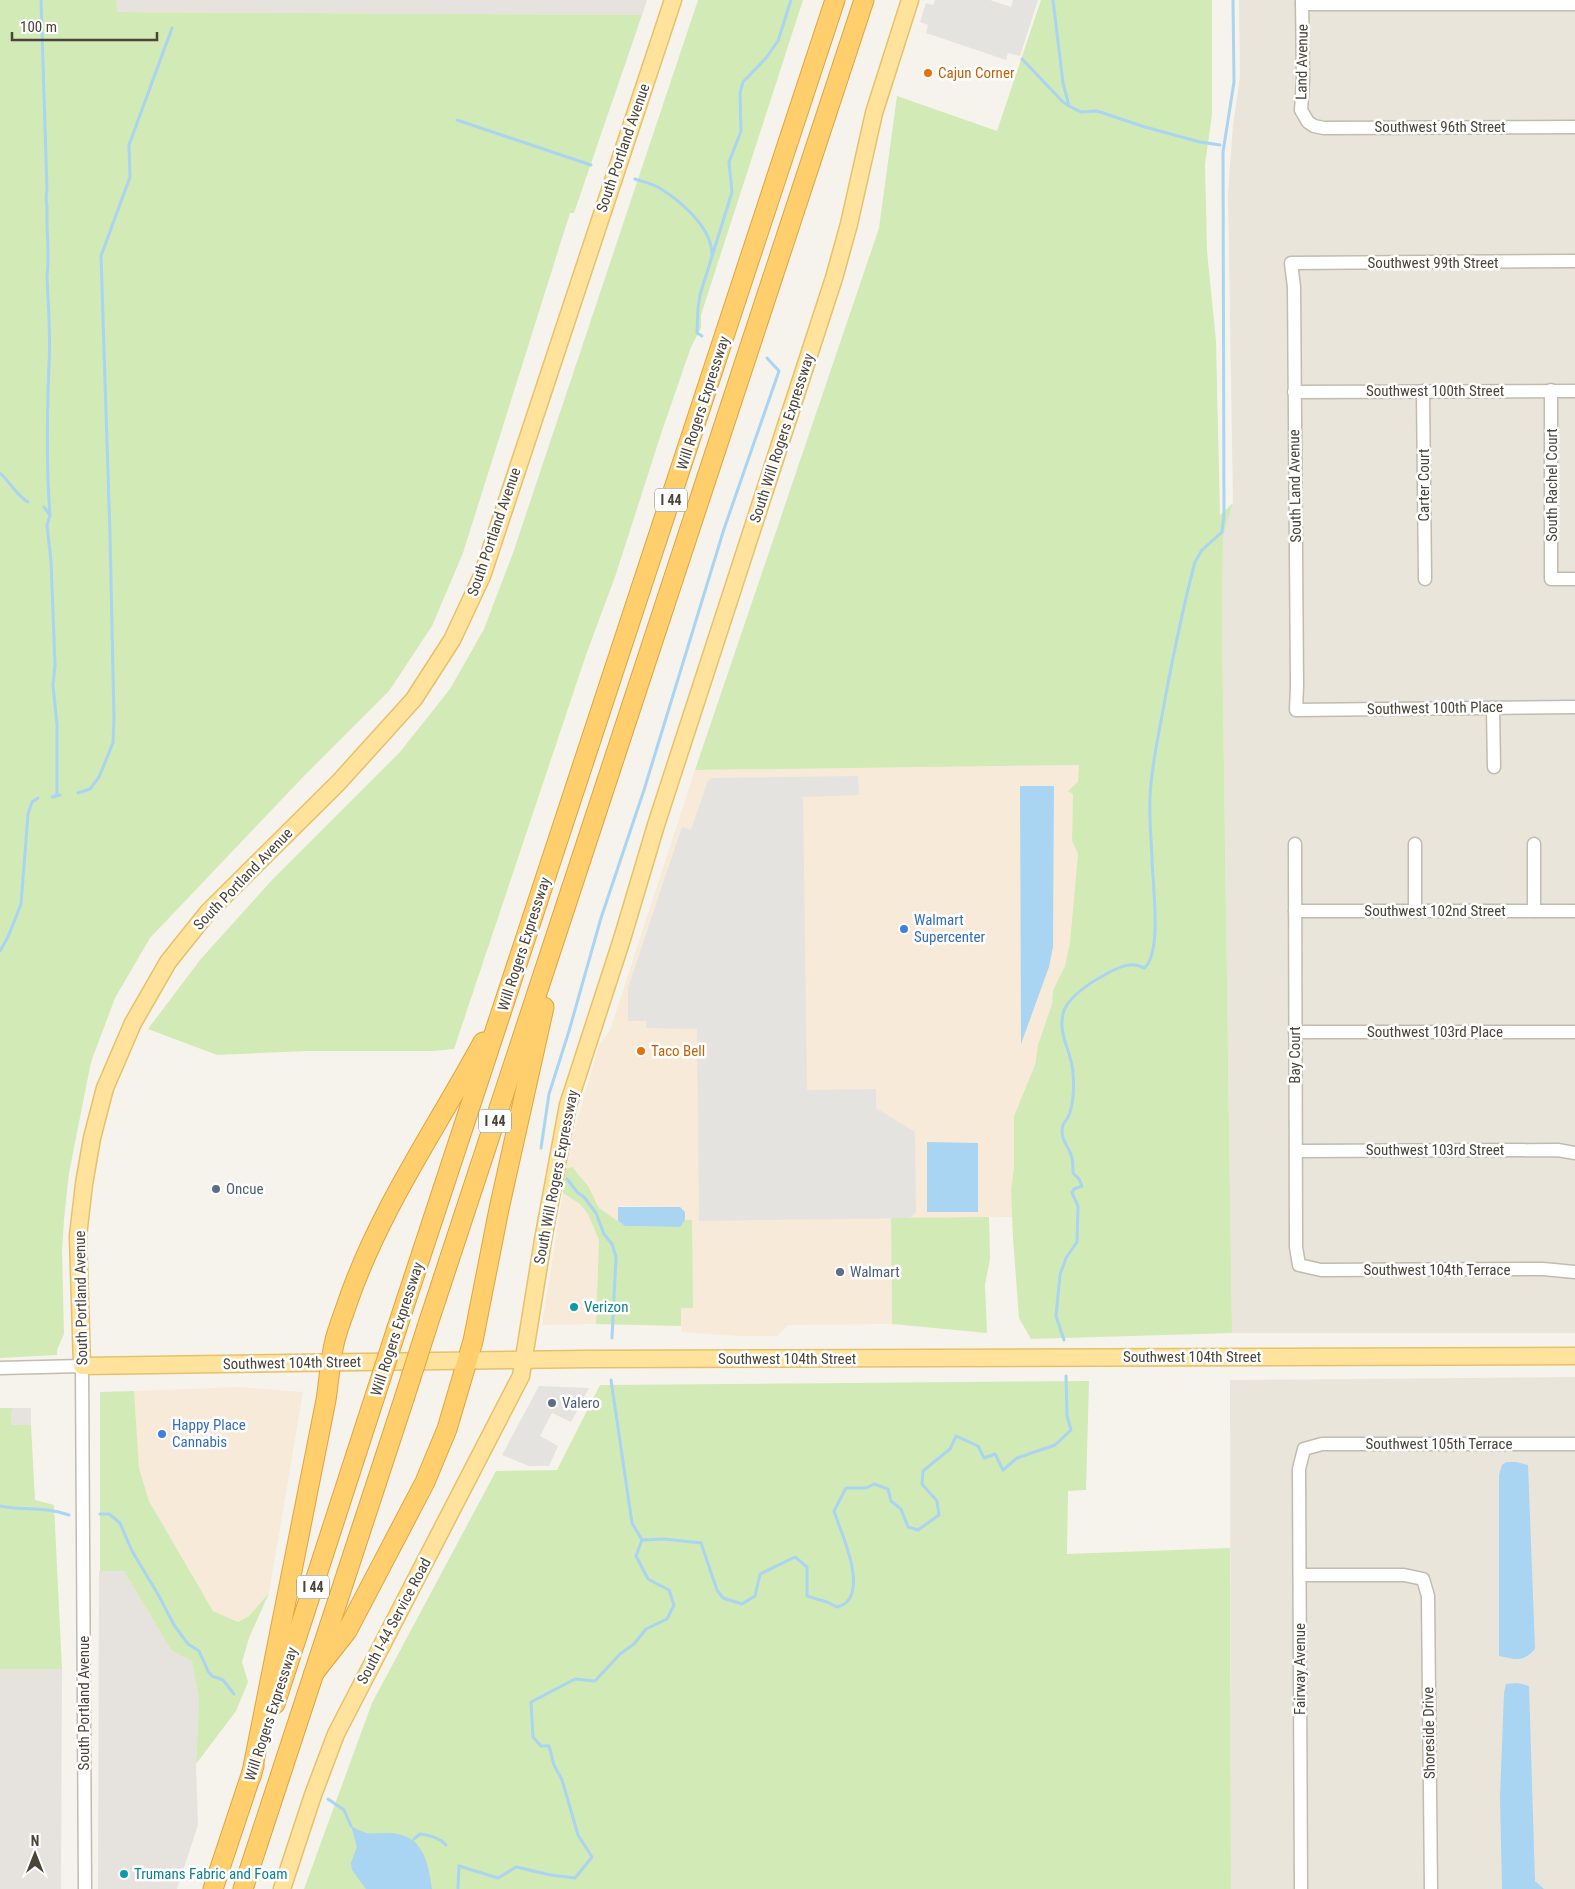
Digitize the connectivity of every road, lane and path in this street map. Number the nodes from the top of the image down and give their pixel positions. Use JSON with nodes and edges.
{"nodes":[{"id":1,"x":673,"y":0,"type":"edge"},
{"id":2,"x":835,"y":0,"type":"edge"},
{"id":3,"x":864,"y":0,"type":"edge"},
{"id":4,"x":910,"y":0,"type":"edge"},
{"id":5,"x":1302,"y":2,"type":"edge"},
{"id":6,"x":1575,"y":4,"type":"edge"},
{"id":7,"x":1308,"y":122,"type":"joint"},
{"id":8,"x":1575,"y":127,"type":"edge"},
{"id":9,"x":1575,"y":261,"type":"edge"},
{"id":10,"x":1291,"y":263,"type":"joint"},
{"id":11,"x":1551,"y":390,"type":"junction"},
{"id":12,"x":1423,"y":391,"type":"junction"},
{"id":13,"x":1575,"y":391,"type":"edge"},
{"id":14,"x":1294,"y":392,"type":"junction"},
{"id":15,"x":1425,"y":579,"type":"dead end"},
{"id":16,"x":1575,"y":579,"type":"edge"},
{"id":17,"x":1575,"y":707,"type":"edge"},
{"id":18,"x":1493,"y":708,"type":"junction"},
{"id":19,"x":1296,"y":710,"type":"joint"},
{"id":20,"x":1494,"y":767,"type":"dead end"},
{"id":21,"x":1295,"y":844,"type":"dead end"},
{"id":22,"x":1415,"y":844,"type":"dead end"},
{"id":23,"x":1534,"y":844,"type":"dead end"},
{"id":24,"x":1415,"y":911,"type":"junction"},
{"id":25,"x":1534,"y":911,"type":"junction"},
{"id":26,"x":1575,"y":911,"type":"edge"},
{"id":27,"x":1294,"y":912,"type":"junction"},
{"id":28,"x":563,"y":915,"type":"junction"},
{"id":29,"x":506,"y":999,"type":"junction"},
{"id":30,"x":1295,"y":1032,"type":"junction"},
{"id":31,"x":1575,"y":1032,"type":"edge"},
{"id":32,"x":1296,"y":1151,"type":"junction"},
{"id":33,"x":1575,"y":1152,"type":"edge"},
{"id":34,"x":1299,"y":1265,"type":"joint"},
{"id":35,"x":1575,"y":1272,"type":"edge"},
{"id":36,"x":1575,"y":1356,"type":"edge"},
{"id":37,"x":467,"y":1361,"type":"junction"},
{"id":38,"x":524,"y":1361,"type":"junction"},
{"id":39,"x":331,"y":1362,"type":"junction"},
{"id":40,"x":82,"y":1366,"type":"junction"},
{"id":41,"x":0,"y":1368,"type":"edge"},
{"id":42,"x":1575,"y":1444,"type":"edge"},
{"id":43,"x":1304,"y":1450,"type":"joint"},
{"id":44,"x":1300,"y":1575,"type":"junction"},
{"id":45,"x":314,"y":1674,"type":"junction"},
{"id":46,"x":251,"y":1777,"type":"junction"},
{"id":47,"x":85,"y":1889,"type":"edge"},
{"id":48,"x":213,"y":1889,"type":"edge"},
{"id":49,"x":243,"y":1889,"type":"edge"},
{"id":50,"x":282,"y":1889,"type":"edge"},
{"id":51,"x":1301,"y":1889,"type":"edge"},
{"id":52,"x":1431,"y":1889,"type":"edge"}],
"edges":[{"from":1,"to":40,"type":"main road","name":"South Portland Avenue"},
{"from":2,"to":29,"type":"highway","name":"Will Rogers Expressway","number":"I 44"},
{"from":3,"to":28,"type":"highway","name":"Will Rogers Expressway","number":"I 44"},
{"from":4,"to":38,"type":"main road","name":"South Will Rogers Expressway"},
{"from":5,"to":6,"type":"street"},
{"from":5,"to":7,"type":"street","name":"Land Avenue"},
{"from":7,"to":8,"type":"street","name":"Southwest 96th Street"},
{"from":9,"to":10,"type":"street","name":"Southwest 99th Street"},
{"from":10,"to":14,"type":"street","name":"South Land Avenue"},
{"from":11,"to":12,"type":"street","name":"Southwest 100th Street"},
{"from":11,"to":13,"type":"street","name":"Southwest 100th Street"},
{"from":11,"to":16,"type":"street","name":"South Rachel Court"},
{"from":12,"to":14,"type":"street","name":"Southwest 100th Street"},
{"from":12,"to":15,"type":"street","name":"Carter Court"},
{"from":14,"to":19,"type":"street","name":"South Land Avenue"},
{"from":17,"to":18,"type":"street","name":"Southwest 100th Place"},
{"from":18,"to":19,"type":"street","name":"Southwest 100th Place"},
{"from":18,"to":20,"type":"street"},
{"from":21,"to":27,"type":"street","name":"Bay Court"},
{"from":22,"to":24,"type":"street"},
{"from":23,"to":25,"type":"street"},
{"from":24,"to":25,"type":"street","name":"Southwest 102nd Street"},
{"from":24,"to":27,"type":"street","name":"Southwest 102nd Street"},
{"from":25,"to":26,"type":"street","name":"Southwest 102nd Street"},
{"from":27,"to":30,"type":"street","name":"Bay Court"},
{"from":28,"to":37,"type":"highway"},
{"from":28,"to":45,"type":"highway","name":"Will Rogers Expressway","number":"I 44","bridge":true},
{"from":29,"to":39,"type":"highway"},
{"from":29,"to":46,"type":"highway","name":"Will Rogers Expressway","number":"I 44","bridge":true},
{"from":30,"to":31,"type":"street","name":"Southwest 103rd Place"},
{"from":30,"to":32,"type":"street","name":"Bay Court"},
{"from":32,"to":33,"type":"street","name":"Southwest 103rd Street"},
{"from":32,"to":34,"type":"street","name":"Bay Court"},
{"from":34,"to":35,"type":"street","name":"Southwest 104th Terrace"},
{"from":36,"to":38,"type":"main road","name":"Southwest 104th Street"},
{"from":37,"to":38,"type":"main road","name":"Southwest 104th Street"},
{"from":37,"to":39,"type":"main road","name":"Southwest 104th Street"},
{"from":37,"to":45,"type":"highway"},
{"from":38,"to":50,"type":"main road","name":"South I-44 Service Road"},
{"from":39,"to":40,"type":"main road","name":"Southwest 104th Street"},
{"from":39,"to":46,"type":"highway"},
{"from":40,"to":41,"type":"street","name":"Southwest 104th Street"},
{"from":40,"to":47,"type":"street","name":"South Portland Avenue"},
{"from":42,"to":43,"type":"street","name":"Southwest 105th Terrace"},
{"from":43,"to":44,"type":"street","name":"Fairway Avenue"},
{"from":44,"to":51,"type":"street","name":"Fairway Avenue"},
{"from":44,"to":52,"type":"street","name":"Shoreside Drive"},
{"from":45,"to":49,"type":"highway","name":"Will Rogers Expressway","number":"I 44"},
{"from":46,"to":48,"type":"highway","name":"Will Rogers Expressway","number":"I 44"}]}
